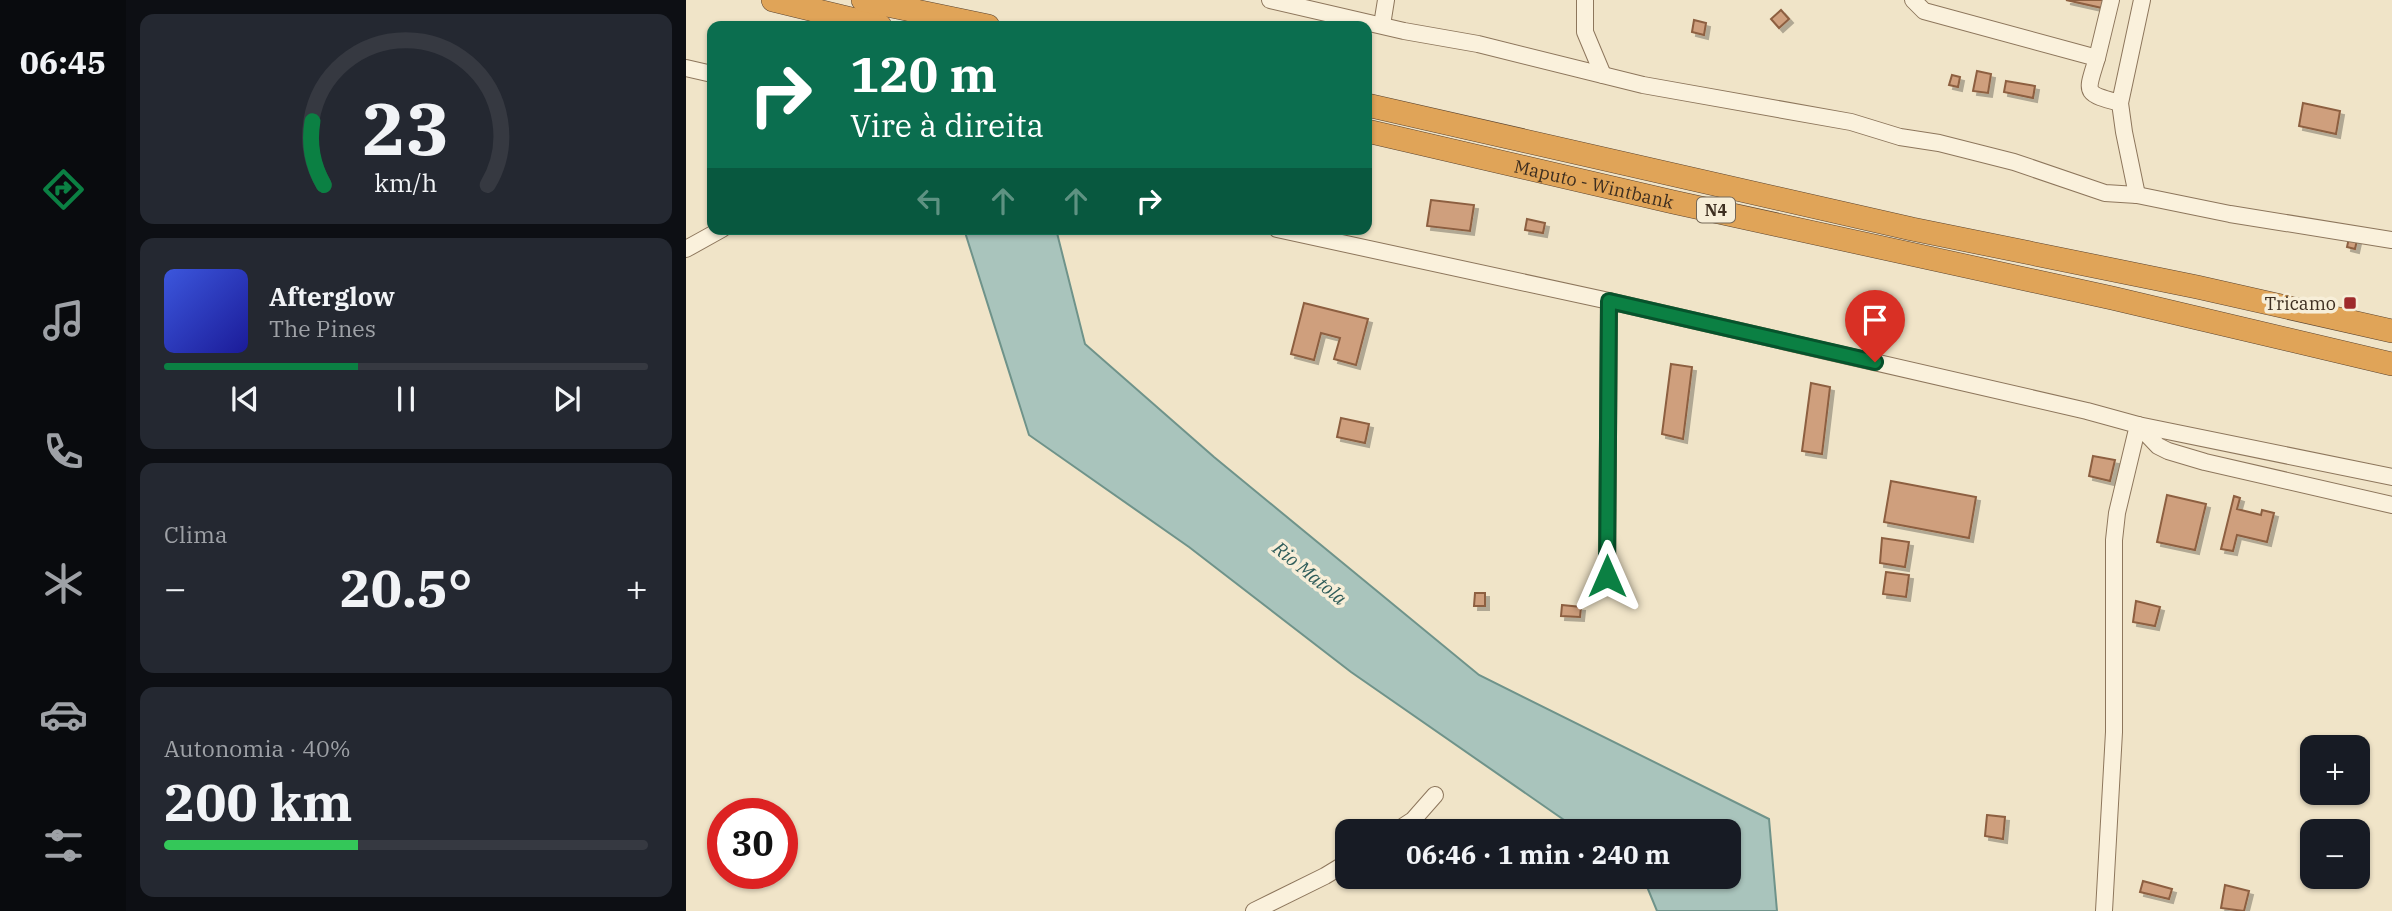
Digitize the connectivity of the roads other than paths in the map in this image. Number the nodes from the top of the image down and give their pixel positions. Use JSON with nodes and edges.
{"nodes":[{"id":1,"x":773,"y":0,"type":"edge"},
{"id":2,"x":863,"y":0,"type":"edge"},
{"id":3,"x":1270,"y":0,"type":"edge"},
{"id":4,"x":1386,"y":0,"type":"edge"},
{"id":5,"x":1585,"y":0,"type":"edge"},
{"id":6,"x":1913,"y":0,"type":"edge"},
{"id":7,"x":2111,"y":0,"type":"edge"},
{"id":8,"x":2142,"y":0,"type":"edge"},
{"id":9,"x":859,"y":21,"type":"edge"},
{"id":10,"x":964,"y":21,"type":"edge"},
{"id":11,"x":1364,"y":21,"type":"edge"},
{"id":12,"x":1372,"y":23,"type":"edge"},
{"id":13,"x":1382,"y":25,"type":"junction"},
{"id":14,"x":2096,"y":58,"type":"junction"},
{"id":15,"x":686,"y":68,"type":"edge"},
{"id":16,"x":707,"y":73,"type":"edge"},
{"id":17,"x":1603,"y":75,"type":"junction"},
{"id":18,"x":2120,"y":103,"type":"junction"},
{"id":19,"x":1372,"y":106,"type":"edge"},
{"id":20,"x":1372,"y":132,"type":"edge"},
{"id":21,"x":2137,"y":195,"type":"junction"},
{"id":22,"x":711,"y":235,"type":"edge"},
{"id":23,"x":1305,"y":235,"type":"edge"},
{"id":24,"x":2392,"y":240,"type":"edge"},
{"id":25,"x":686,"y":249,"type":"edge"},
{"id":26,"x":1609,"y":301,"type":"junction"},
{"id":27,"x":2392,"y":331,"type":"edge"},
{"id":28,"x":2392,"y":364,"type":"edge"},
{"id":29,"x":2138,"y":425,"type":"junction"},
{"id":30,"x":2392,"y":477,"type":"edge"},
{"id":31,"x":2392,"y":505,"type":"edge"},
{"id":32,"x":1607,"y":576,"type":"dead end"},
{"id":33,"x":1435,"y":795,"type":"dead end"},
{"id":34,"x":1414,"y":819,"type":"edge"},
{"id":35,"x":1335,"y":870,"type":"edge"},
{"id":36,"x":1254,"y":911,"type":"edge"},
{"id":37,"x":2104,"y":911,"type":"edge"}],
"edges":[{"from":1,"to":9,"type":"highway"},
{"from":2,"to":10,"type":"highway"},
{"from":3,"to":11,"type":"street"},
{"from":4,"to":13,"type":"street"},
{"from":5,"to":17,"type":"street"},
{"from":6,"to":14,"type":"street"},
{"from":7,"to":14,"type":"street"},
{"from":8,"to":18,"type":"street"},
{"from":12,"to":13,"type":"street"},
{"from":13,"to":17,"type":"street"},
{"from":14,"to":18,"type":"street"},
{"from":15,"to":16,"type":"street"},
{"from":17,"to":21,"type":"street"},
{"from":18,"to":21,"type":"street"},
{"from":19,"to":27,"type":"highway","name":"Maputo - Wintbank","number":"N4"},
{"from":20,"to":28,"type":"highway","name":"Maputo - Wintbank","number":"N4"},
{"from":21,"to":24,"type":"street"},
{"from":22,"to":25,"type":"street"},
{"from":23,"to":26,"type":"street"},
{"from":26,"to":29,"type":"street"},
{"from":26,"to":32,"type":"street"},
{"from":29,"to":30,"type":"street"},
{"from":29,"to":31,"type":"street"},
{"from":29,"to":37,"type":"street"},
{"from":33,"to":34,"type":"street"},
{"from":35,"to":36,"type":"street"}]}
